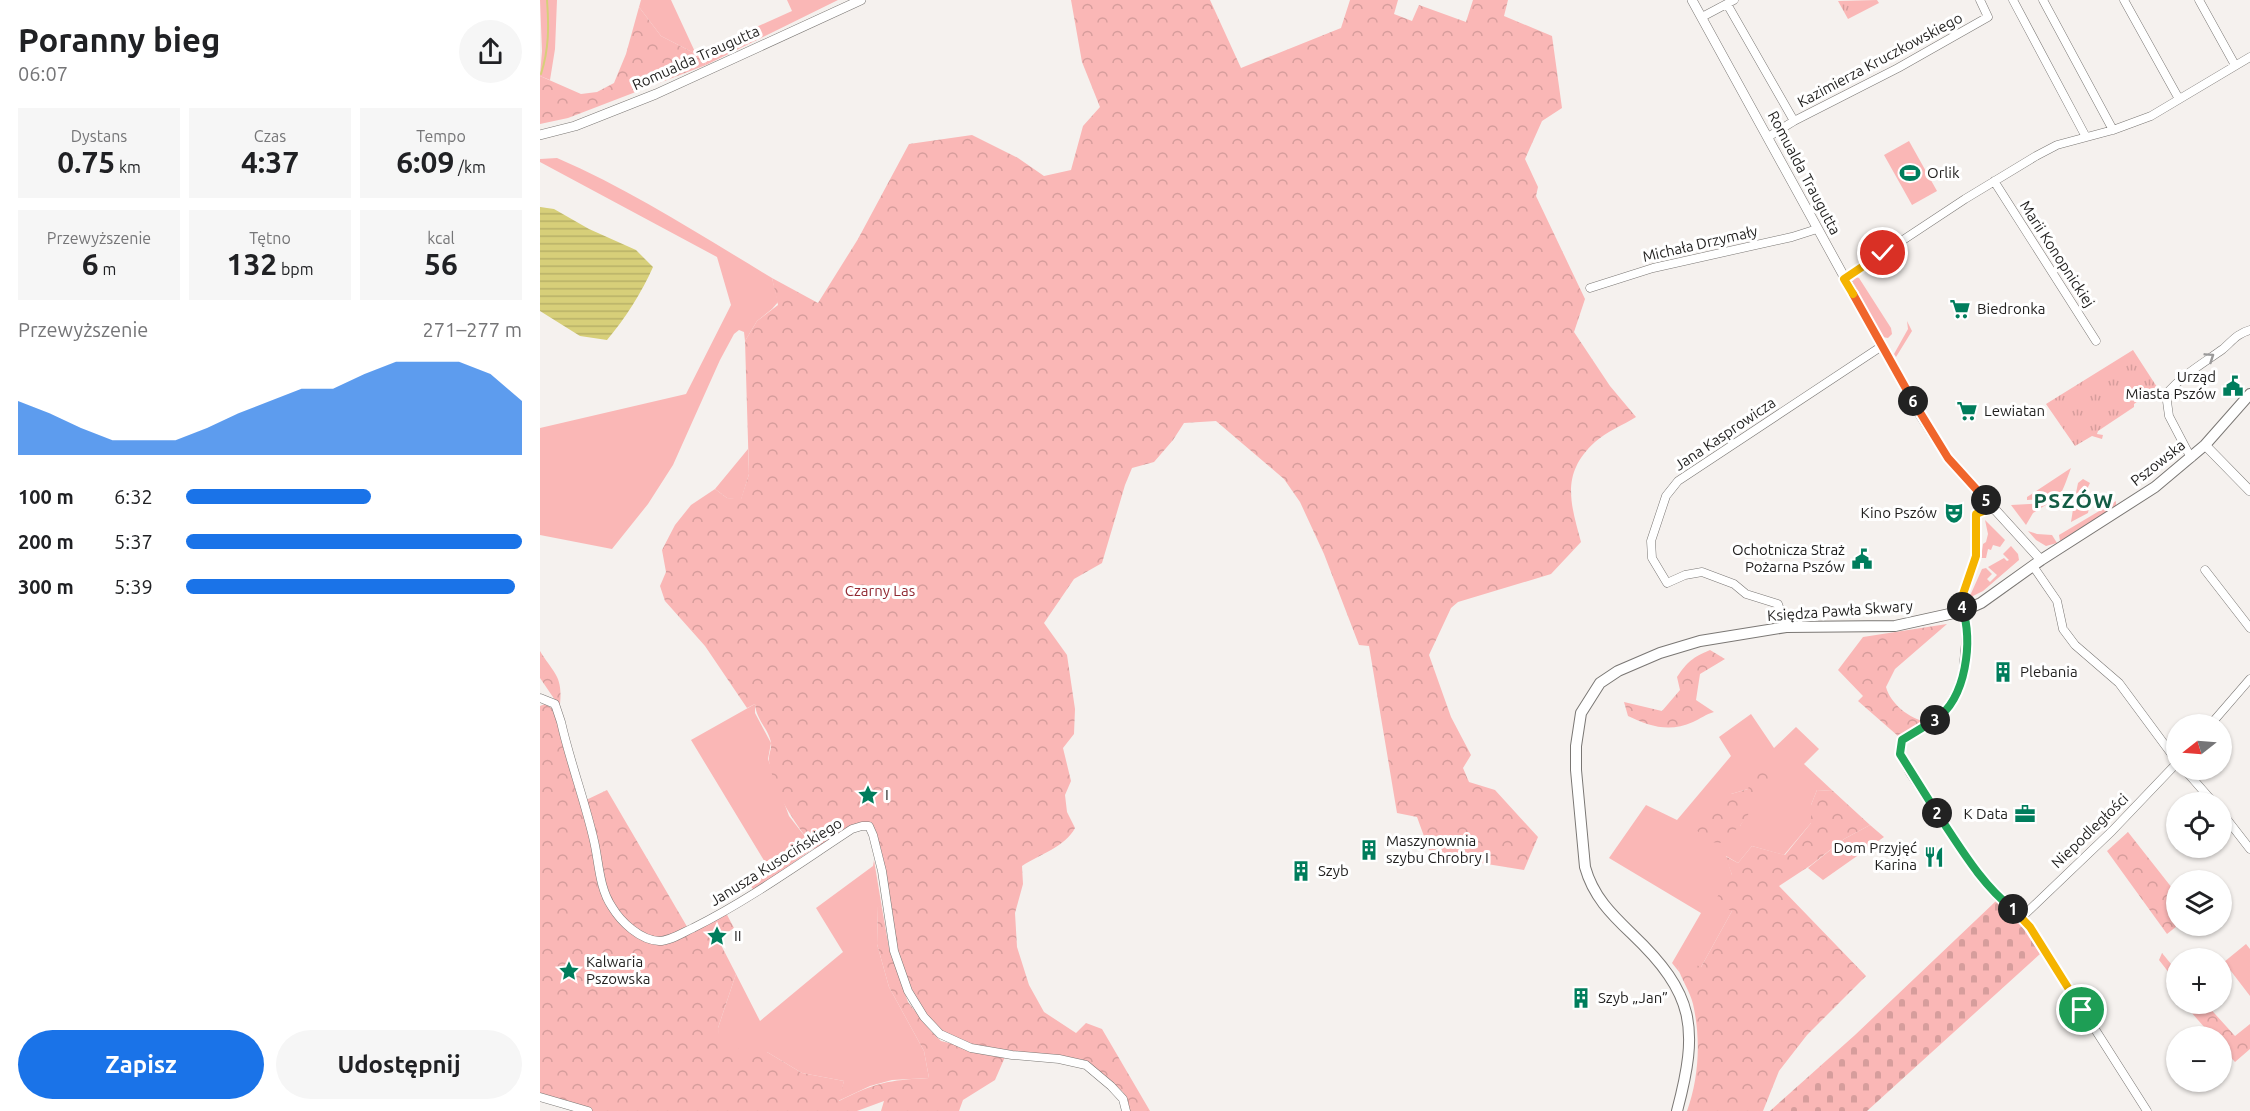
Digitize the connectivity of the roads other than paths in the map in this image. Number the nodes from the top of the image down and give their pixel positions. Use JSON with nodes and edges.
{"nodes":[{"id":1,"x":861,"y":0,"type":"edge"},
{"id":2,"x":1692,"y":0,"type":"edge"},
{"id":3,"x":1980,"y":0,"type":"edge"},
{"id":4,"x":2013,"y":0,"type":"edge"},
{"id":5,"x":2043,"y":0,"type":"edge"},
{"id":6,"x":2124,"y":0,"type":"edge"},
{"id":7,"x":2199,"y":0,"type":"edge"},
{"id":8,"x":1731,"y":2,"type":"edge"},
{"id":9,"x":1702,"y":17,"type":"junction"},
{"id":10,"x":2250,"y":57,"type":"edge"},
{"id":11,"x":2235,"y":65,"type":"junction"},
{"id":12,"x":2179,"y":99,"type":"junction"},
{"id":13,"x":1794,"y":121,"type":"junction"},
{"id":14,"x":2113,"y":130,"type":"junction"},
{"id":15,"x":540,"y":135,"type":"edge"},
{"id":16,"x":1767,"y":137,"type":"junction"},
{"id":17,"x":2086,"y":137,"type":"junction"},
{"id":18,"x":1994,"y":181,"type":"junction"},
{"id":19,"x":1817,"y":229,"type":"junction"},
{"id":20,"x":1844,"y":279,"type":"junction"},
{"id":21,"x":1590,"y":288,"type":"dead end"},
{"id":22,"x":2250,"y":330,"type":"edge"},
{"id":23,"x":2097,"y":341,"type":"dead end"},
{"id":24,"x":1882,"y":346,"type":"junction"},
{"id":25,"x":2250,"y":394,"type":"edge"},
{"id":26,"x":2205,"y":445,"type":"junction"},
{"id":27,"x":2191,"y":459,"type":"junction"},
{"id":28,"x":2250,"y":491,"type":"edge"},
{"id":29,"x":1993,"y":507,"type":"junction"},
{"id":30,"x":2037,"y":563,"type":"junction"},
{"id":31,"x":2205,"y":570,"type":"dead end"},
{"id":32,"x":1963,"y":611,"type":"junction"},
{"id":33,"x":1786,"y":627,"type":"junction"},
{"id":34,"x":2250,"y":628,"type":"edge"},
{"id":35,"x":2250,"y":679,"type":"edge"},
{"id":36,"x":540,"y":698,"type":"edge"},
{"id":37,"x":2220,"y":714,"type":"edge"},
{"id":38,"x":2166,"y":748,"type":"edge"},
{"id":39,"x":2166,"y":773,"type":"edge"},
{"id":40,"x":2194,"y":780,"type":"edge"},
{"id":41,"x":2204,"y":792,"type":"edge"},
{"id":42,"x":2232,"y":826,"type":"edge"},
{"id":43,"x":2250,"y":849,"type":"edge"},
{"id":44,"x":2022,"y":916,"type":"junction"},
{"id":45,"x":540,"y":1096,"type":"edge"},
{"id":46,"x":588,"y":1111,"type":"edge"},
{"id":47,"x":1126,"y":1111,"type":"edge"},
{"id":48,"x":1677,"y":1111,"type":"edge"},
{"id":49,"x":2147,"y":1111,"type":"edge"}],
"edges":[{"from":1,"to":15,"type":"street","name":"Romualda Traugutta"},
{"from":2,"to":9,"type":"street","name":"Romualda Traugutta"},
{"from":3,"to":13,"type":"street","name":"Kazimierza Kruczkowskiego"},
{"from":4,"to":17,"type":"street"},
{"from":5,"to":14,"type":"street"},
{"from":6,"to":12,"type":"street"},
{"from":7,"to":11,"type":"street"},
{"from":8,"to":9,"type":"street"},
{"from":8,"to":13,"type":"street","name":"Romualda Traugutta"},
{"from":9,"to":16,"type":"street","name":"Romualda Traugutta"},
{"from":10,"to":11,"type":"street"},
{"from":11,"to":12,"type":"street"},
{"from":12,"to":14,"type":"street"},
{"from":13,"to":16,"type":"street","name":"Kazimierza Kruczkowskiego"},
{"from":14,"to":17,"type":"street"},
{"from":16,"to":19,"type":"street","name":"Romualda Traugutta"},
{"from":17,"to":18,"type":"street"},
{"from":18,"to":20,"type":"street"},
{"from":18,"to":23,"type":"street","name":"Marii Konopnickiej"},
{"from":19,"to":20,"type":"street","name":"Romualda Traugutta"},
{"from":19,"to":21,"type":"street","name":"Michała Drzymały"},
{"from":20,"to":24,"type":"street","name":"Romualda Traugutta"},
{"from":27,"to":22,"type":"street","one_way":true},
{"from":24,"to":29,"type":"street","name":"Romualda Traugutta"},
{"from":24,"to":33,"type":"street","name":"Jana Kasprowicza"},
{"from":25,"to":26,"type":"main road","name":"Pszowska"},
{"from":26,"to":27,"type":"main road","name":"Pszowska"},
{"from":26,"to":28,"type":"street"},
{"from":27,"to":30,"type":"main road","name":"Pszowska"},
{"from":29,"to":30,"type":"street","name":"Romualda Traugutta"},
{"from":29,"to":32,"type":"street"},
{"from":30,"to":32,"type":"main road","name":"Księdza Pawła Skwary"},
{"from":30,"to":38,"type":"street"},
{"from":31,"to":34,"type":"street"},
{"from":32,"to":33,"type":"main road","name":"Księdza Pawła Skwary"},
{"from":32,"to":44,"type":"street"},
{"from":33,"to":48,"type":"main road","name":"Księdza Pawła Skwary"},
{"from":35,"to":37,"type":"street"},
{"from":36,"to":47,"type":"street","name":"Janusza Kusocińskiego"},
{"from":39,"to":44,"type":"street","name":"Niepodległości"},
{"from":40,"to":41,"type":"street"},
{"from":42,"to":43,"type":"street"},
{"from":44,"to":49,"type":"street"},
{"from":45,"to":46,"type":"street"}]}
